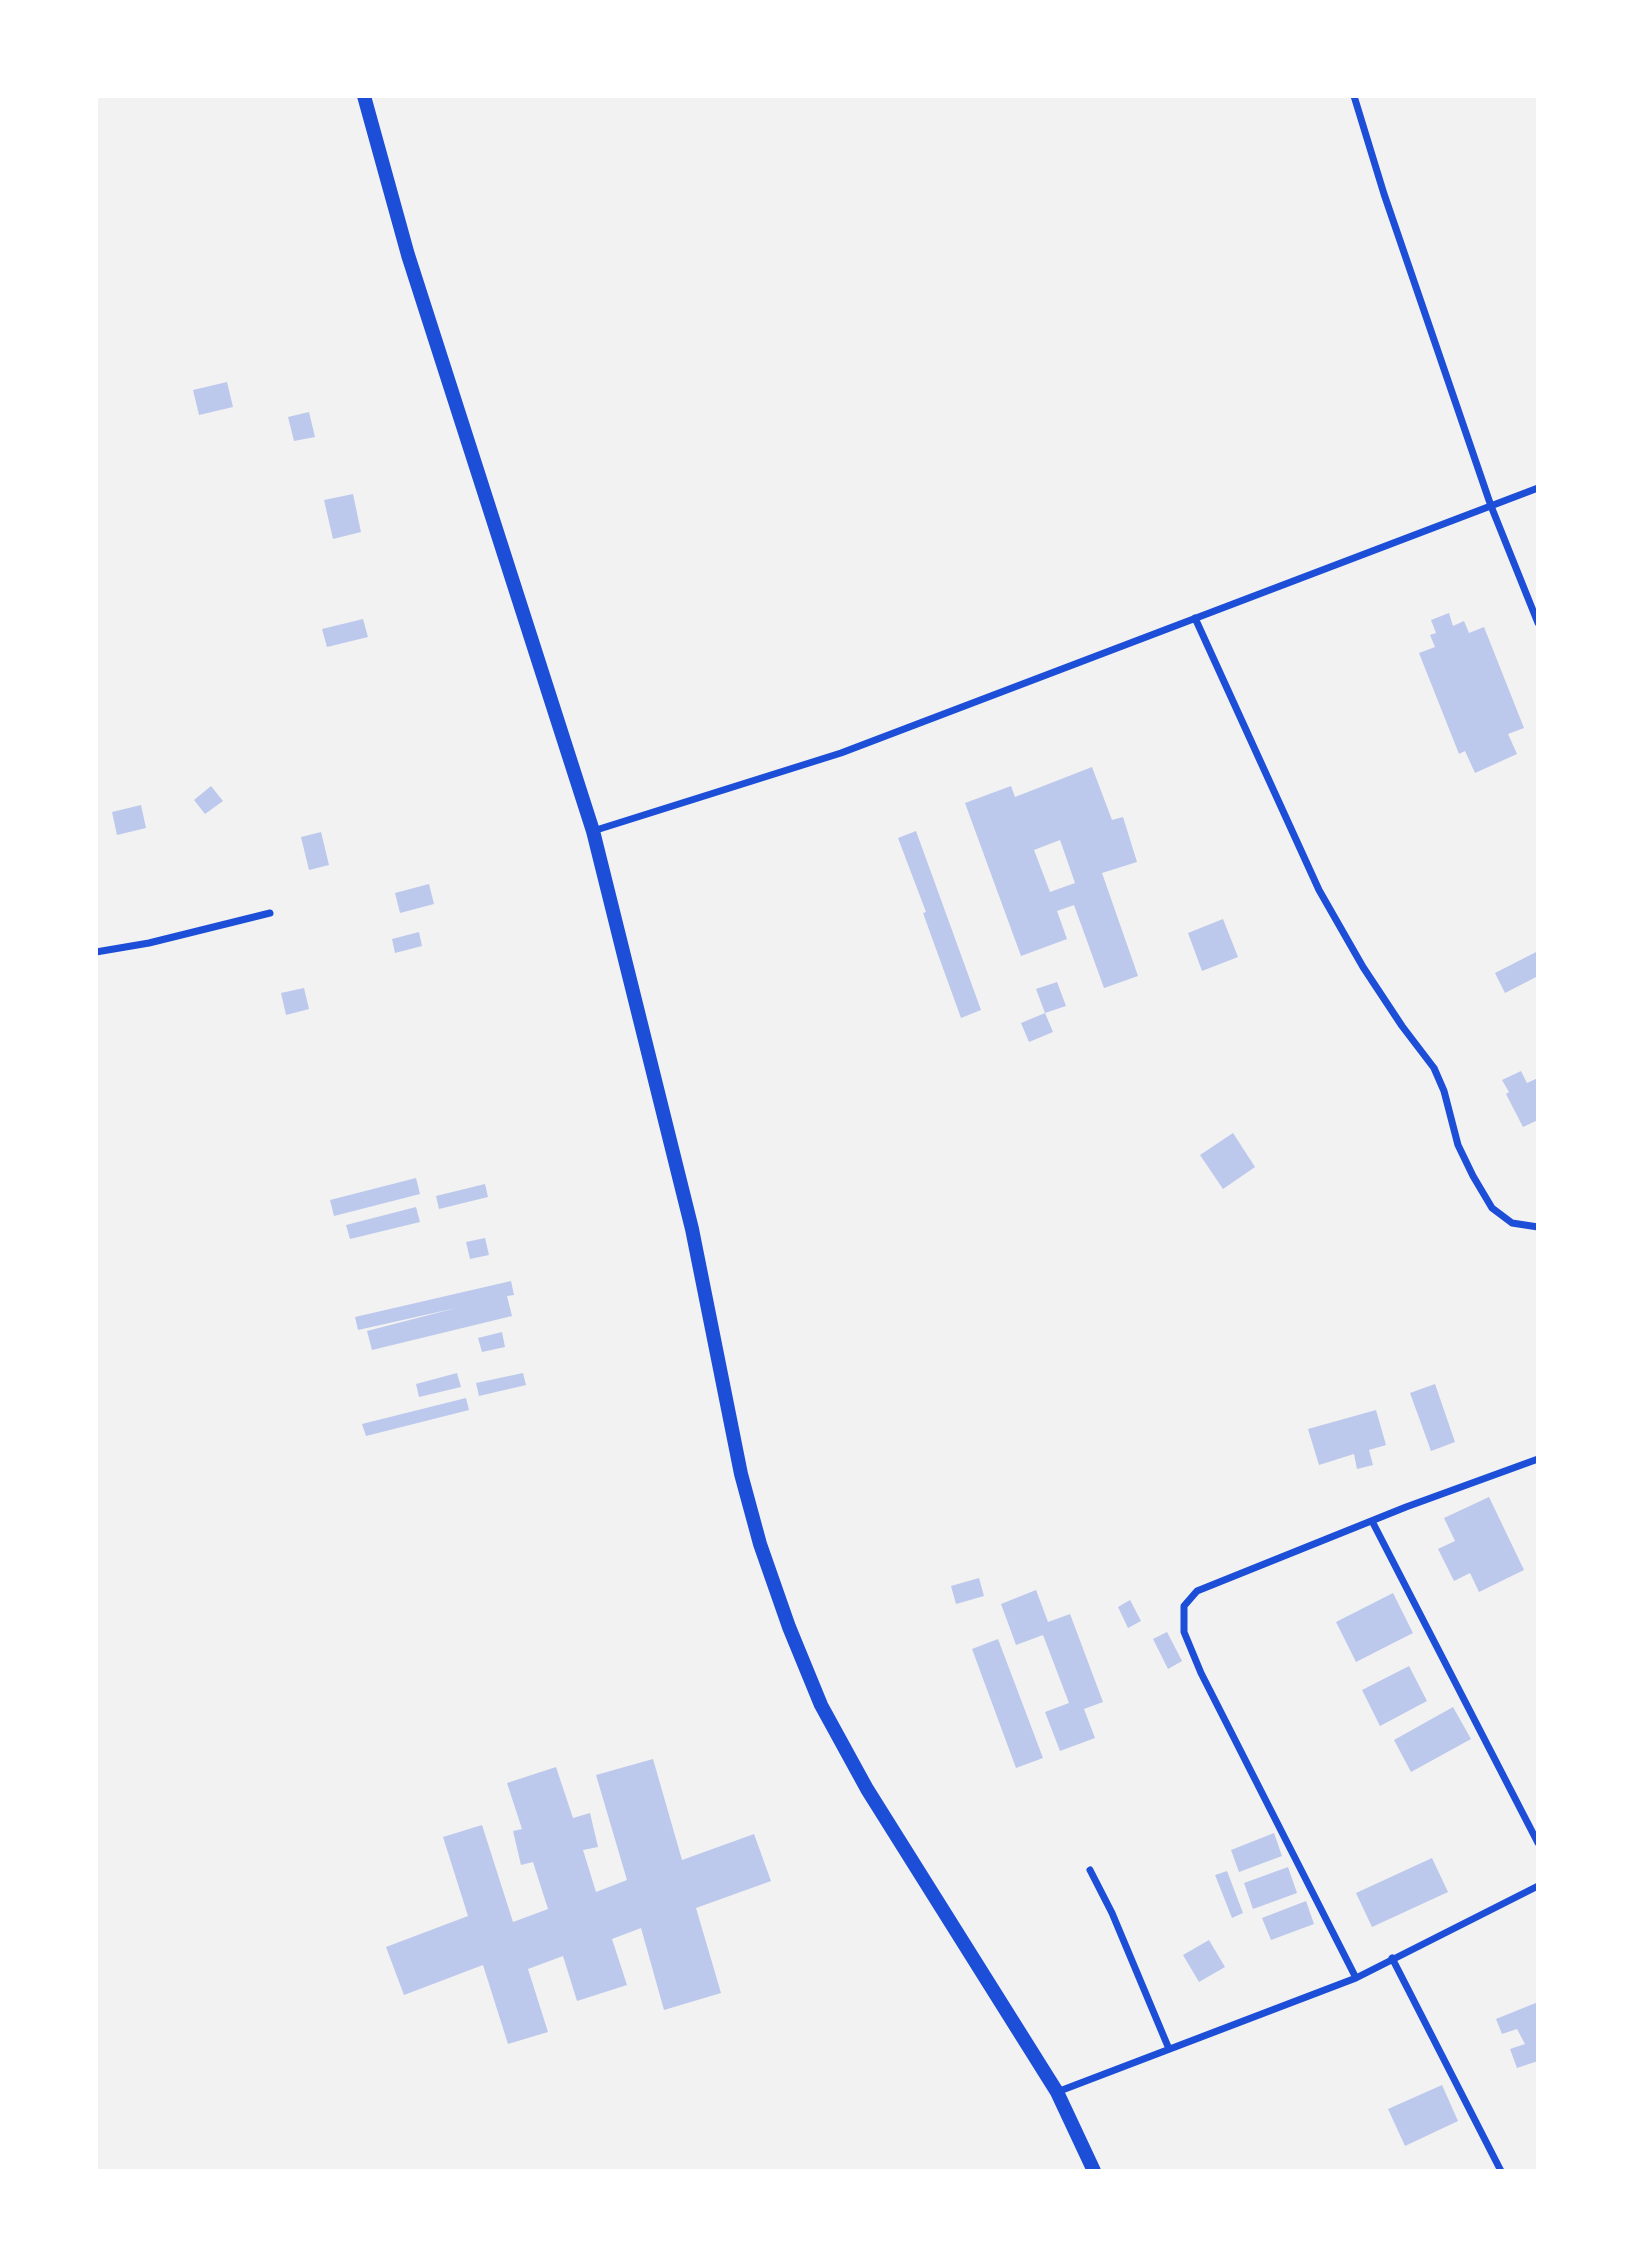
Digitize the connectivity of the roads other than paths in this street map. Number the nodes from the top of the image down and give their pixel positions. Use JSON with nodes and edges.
{"nodes":[{"id":1,"x":364,"y":96,"type":"edge"},
{"id":2,"x":1354,"y":96,"type":"edge"},
{"id":3,"x":1538,"y":488,"type":"edge"},
{"id":4,"x":1491,"y":506,"type":"junction"},
{"id":5,"x":1195,"y":618,"type":"junction"},
{"id":6,"x":1538,"y":623,"type":"edge"},
{"id":7,"x":593,"y":831,"type":"junction"},
{"id":8,"x":270,"y":913,"type":"dead end"},
{"id":9,"x":96,"y":951,"type":"edge"},
{"id":10,"x":1538,"y":1227,"type":"edge"},
{"id":11,"x":1538,"y":1459,"type":"edge"},
{"id":12,"x":1372,"y":1521,"type":"junction"},
{"id":13,"x":1538,"y":1843,"type":"edge"},
{"id":14,"x":1090,"y":1870,"type":"dead end"},
{"id":15,"x":1538,"y":1886,"type":"edge"},
{"id":16,"x":1392,"y":1958,"type":"junction"},
{"id":17,"x":1356,"y":1978,"type":"junction"},
{"id":18,"x":1169,"y":2049,"type":"junction"},
{"id":19,"x":1057,"y":2092,"type":"junction"},
{"id":20,"x":1094,"y":2171,"type":"edge"},
{"id":21,"x":1501,"y":2171,"type":"edge"}],
"edges":[{"from":1,"to":7,"type":"main road"},
{"from":2,"to":4,"type":"street"},
{"from":3,"to":4,"type":"street"},
{"from":4,"to":5,"type":"street"},
{"from":4,"to":6,"type":"street"},
{"from":5,"to":7,"type":"street"},
{"from":5,"to":10,"type":"street"},
{"from":7,"to":19,"type":"main road"},
{"from":8,"to":9,"type":"street"},
{"from":11,"to":12,"type":"street"},
{"from":12,"to":13,"type":"street"},
{"from":12,"to":17,"type":"street"},
{"from":14,"to":18,"type":"street"},
{"from":15,"to":16,"type":"street"},
{"from":16,"to":17,"type":"street"},
{"from":16,"to":21,"type":"street"},
{"from":17,"to":18,"type":"street"},
{"from":18,"to":19,"type":"street"},
{"from":19,"to":20,"type":"main road"}]}
